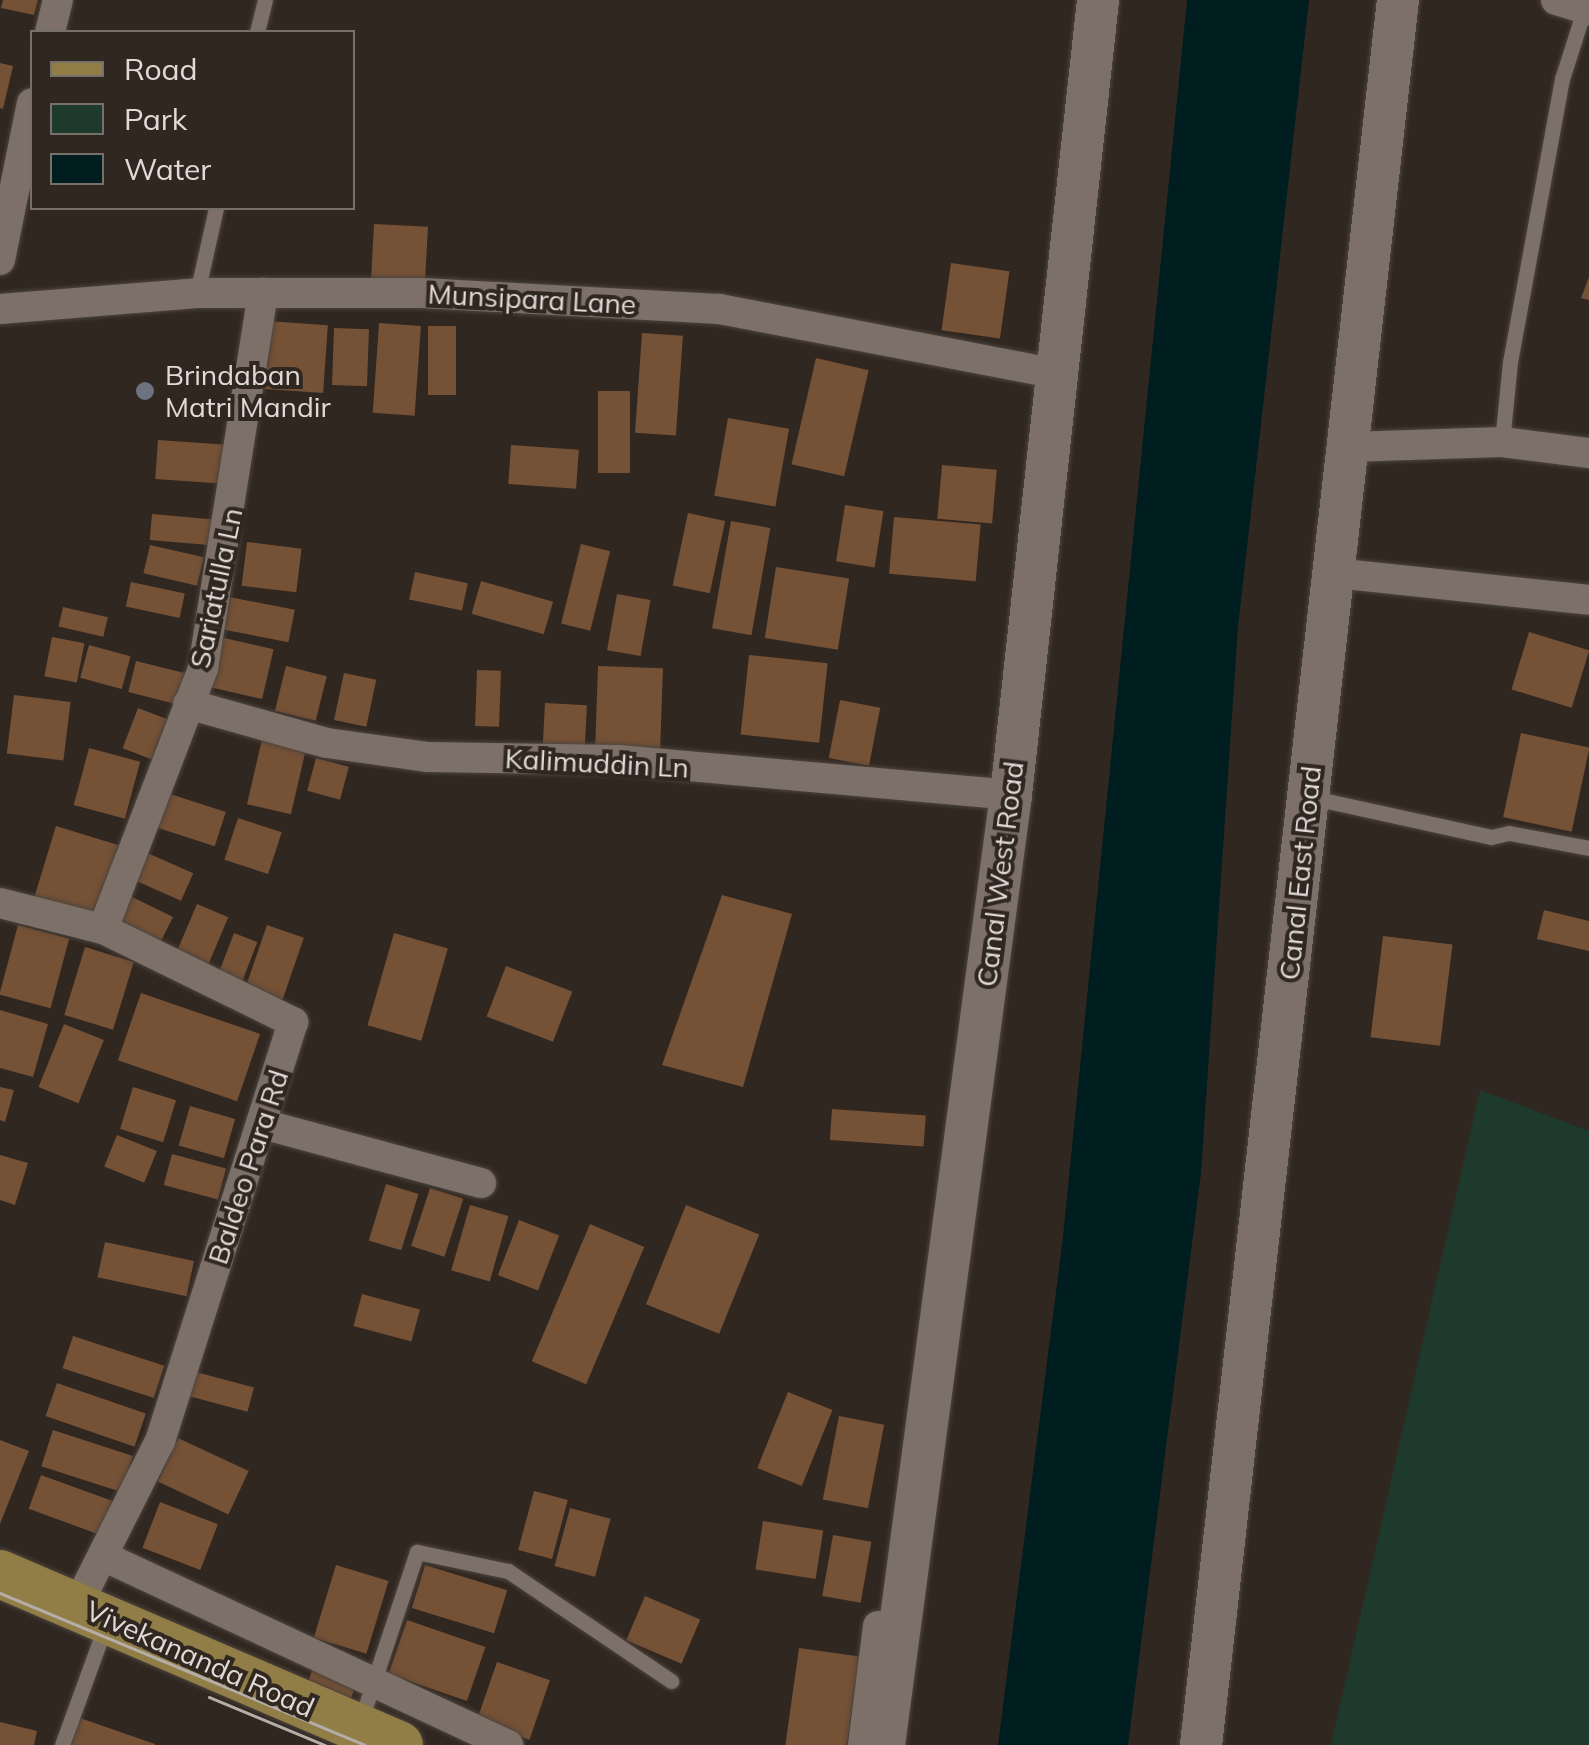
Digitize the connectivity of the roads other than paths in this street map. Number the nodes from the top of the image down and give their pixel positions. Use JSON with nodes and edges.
{"nodes":[{"id":1,"x":58,"y":0,"type":"edge"},
{"id":2,"x":265,"y":0,"type":"edge"},
{"id":3,"x":1098,"y":0,"type":"edge"},
{"id":4,"x":1398,"y":0,"type":"edge"},
{"id":5,"x":1579,"y":5,"type":"edge"},
{"id":6,"x":50,"y":30,"type":"edge"},
{"id":7,"x":258,"y":30,"type":"edge"},
{"id":8,"x":30,"y":113,"type":"edge"},
{"id":9,"x":216,"y":210,"type":"edge"},
{"id":10,"x":0,"y":260,"type":"edge"},
{"id":11,"x":197,"y":292,"type":"junction"},
{"id":12,"x":264,"y":292,"type":"junction"},
{"id":13,"x":0,"y":309,"type":"edge"},
{"id":14,"x":1058,"y":374,"type":"junction"},
{"id":15,"x":1502,"y":442,"type":"junction"},
{"id":16,"x":1348,"y":447,"type":"junction"},
{"id":17,"x":1589,"y":454,"type":"edge"},
{"id":18,"x":1334,"y":573,"type":"junction"},
{"id":19,"x":1589,"y":600,"type":"edge"},
{"id":20,"x":188,"y":704,"type":"junction"},
{"id":21,"x":1011,"y":795,"type":"junction"},
{"id":22,"x":1308,"y":796,"type":"junction"},
{"id":23,"x":1589,"y":848,"type":"edge"},
{"id":24,"x":0,"y":904,"type":"edge"},
{"id":25,"x":104,"y":930,"type":"junction"},
{"id":26,"x":262,"y":1124,"type":"junction"},
{"id":27,"x":481,"y":1183,"type":"dead end"},
{"id":28,"x":106,"y":1557,"type":"junction"},
{"id":29,"x":0,"y":1574,"type":"edge"},
{"id":30,"x":93,"y":1611,"type":"junction"},
{"id":31,"x":878,"y":1626,"type":"dead end"},
{"id":32,"x":670,"y":1682,"type":"dead end"},
{"id":33,"x":372,"y":1683,"type":"junction"},
{"id":34,"x":354,"y":1735,"type":"edge"},
{"id":35,"x":62,"y":1745,"type":"edge"},
{"id":36,"x":508,"y":1745,"type":"edge"},
{"id":37,"x":863,"y":1745,"type":"edge"},
{"id":38,"x":884,"y":1745,"type":"edge"},
{"id":39,"x":1201,"y":1745,"type":"edge"}],
"edges":[{"from":1,"to":6,"type":"street"},
{"from":2,"to":7,"type":"lane"},
{"from":3,"to":14,"type":"main road","name":"Canal West Road"},
{"from":4,"to":16,"type":"main road","name":"Canal East Road"},
{"from":5,"to":15,"type":"lane"},
{"from":8,"to":10,"type":"street"},
{"from":9,"to":11,"type":"lane"},
{"from":11,"to":12,"type":"street","name":"Munsipara Lane"},
{"from":11,"to":13,"type":"street","name":"Munsipara Lane"},
{"from":12,"to":14,"type":"street","name":"Munsipara Lane"},
{"from":12,"to":20,"type":"street","name":"Sariatulla Ln"},
{"from":14,"to":21,"type":"main road","name":"Canal West Road"},
{"from":15,"to":16,"type":"street"},
{"from":15,"to":17,"type":"street"},
{"from":16,"to":18,"type":"main road","name":"Canal East Road"},
{"from":18,"to":19,"type":"street"},
{"from":18,"to":22,"type":"main road","name":"Canal East Road"},
{"from":20,"to":21,"type":"street","name":"Kalimuddin Ln"},
{"from":20,"to":25,"type":"street","name":"Sariatulla Ln"},
{"from":21,"to":38,"type":"main road","name":"Canal West Road"},
{"from":22,"to":23,"type":"lane"},
{"from":22,"to":39,"type":"main road","name":"Canal East Road"},
{"from":24,"to":25,"type":"street","name":"Baldeo Para Rd"},
{"from":25,"to":26,"type":"street","name":"Baldeo Para Rd"},
{"from":26,"to":27,"type":"street"},
{"from":26,"to":28,"type":"street","name":"Baldeo Para Rd"},
{"from":28,"to":30,"type":"street","name":"Baldeo Para Rd"},
{"from":28,"to":33,"type":"street"},
{"from":29,"to":30,"type":"main road","name":"Vivekananda Road"},
{"from":30,"to":34,"type":"main road","name":"Vivekananda Road"},
{"from":30,"to":35,"type":"lane"},
{"from":31,"to":37,"type":"street"},
{"from":32,"to":33,"type":"lane"},
{"from":33,"to":34,"type":"lane"},
{"from":33,"to":36,"type":"street"}]}
